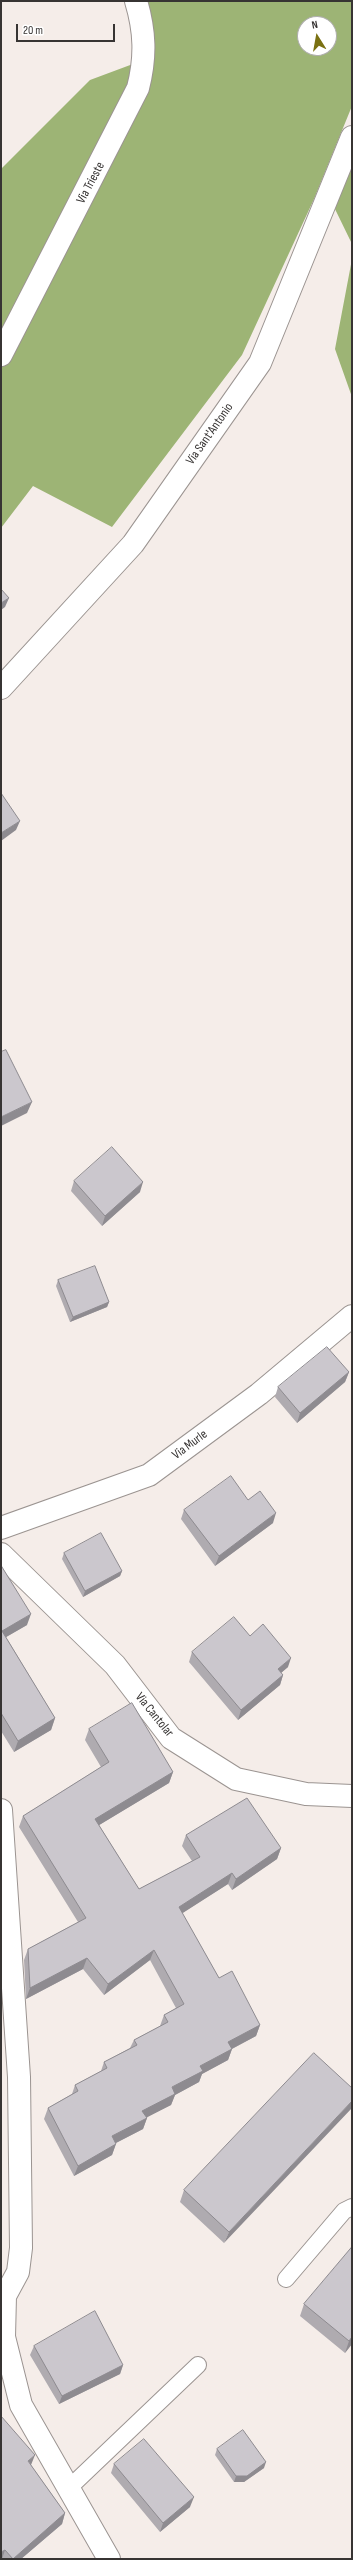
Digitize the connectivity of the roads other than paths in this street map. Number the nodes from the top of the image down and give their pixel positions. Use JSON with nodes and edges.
{"nodes":[{"id":1,"x":136,"y":1,"type":"edge"},
{"id":2,"x":352,"y":137,"type":"edge"},
{"id":3,"x":1,"y":355,"type":"edge"},
{"id":4,"x":1,"y":688,"type":"edge"},
{"id":5,"x":352,"y":1316,"type":"edge"},
{"id":6,"x":1,"y":1528,"type":"edge"},
{"id":7,"x":1,"y":1554,"type":"edge"},
{"id":8,"x":352,"y":1796,"type":"edge"},
{"id":9,"x":1,"y":1810,"type":"edge"},
{"id":10,"x":352,"y":2207,"type":"edge"},
{"id":11,"x":286,"y":2279,"type":"dead end"},
{"id":12,"x":198,"y":2365,"type":"dead end"},
{"id":13,"x":69,"y":2488,"type":"junction"},
{"id":14,"x":109,"y":2559,"type":"edge"}],
"edges":[{"from":1,"to":3,"type":"street","name":"Via Trieste"},
{"from":2,"to":4,"type":"street","name":"Via Sant'Antonio"},
{"from":5,"to":6,"type":"street","name":"Via Murle"},
{"from":7,"to":8,"type":"street","name":"Via Cantolar"},
{"from":9,"to":13,"type":"street"},
{"from":10,"to":11,"type":"lane"},
{"from":12,"to":13,"type":"lane"},
{"from":13,"to":14,"type":"street"}]}
